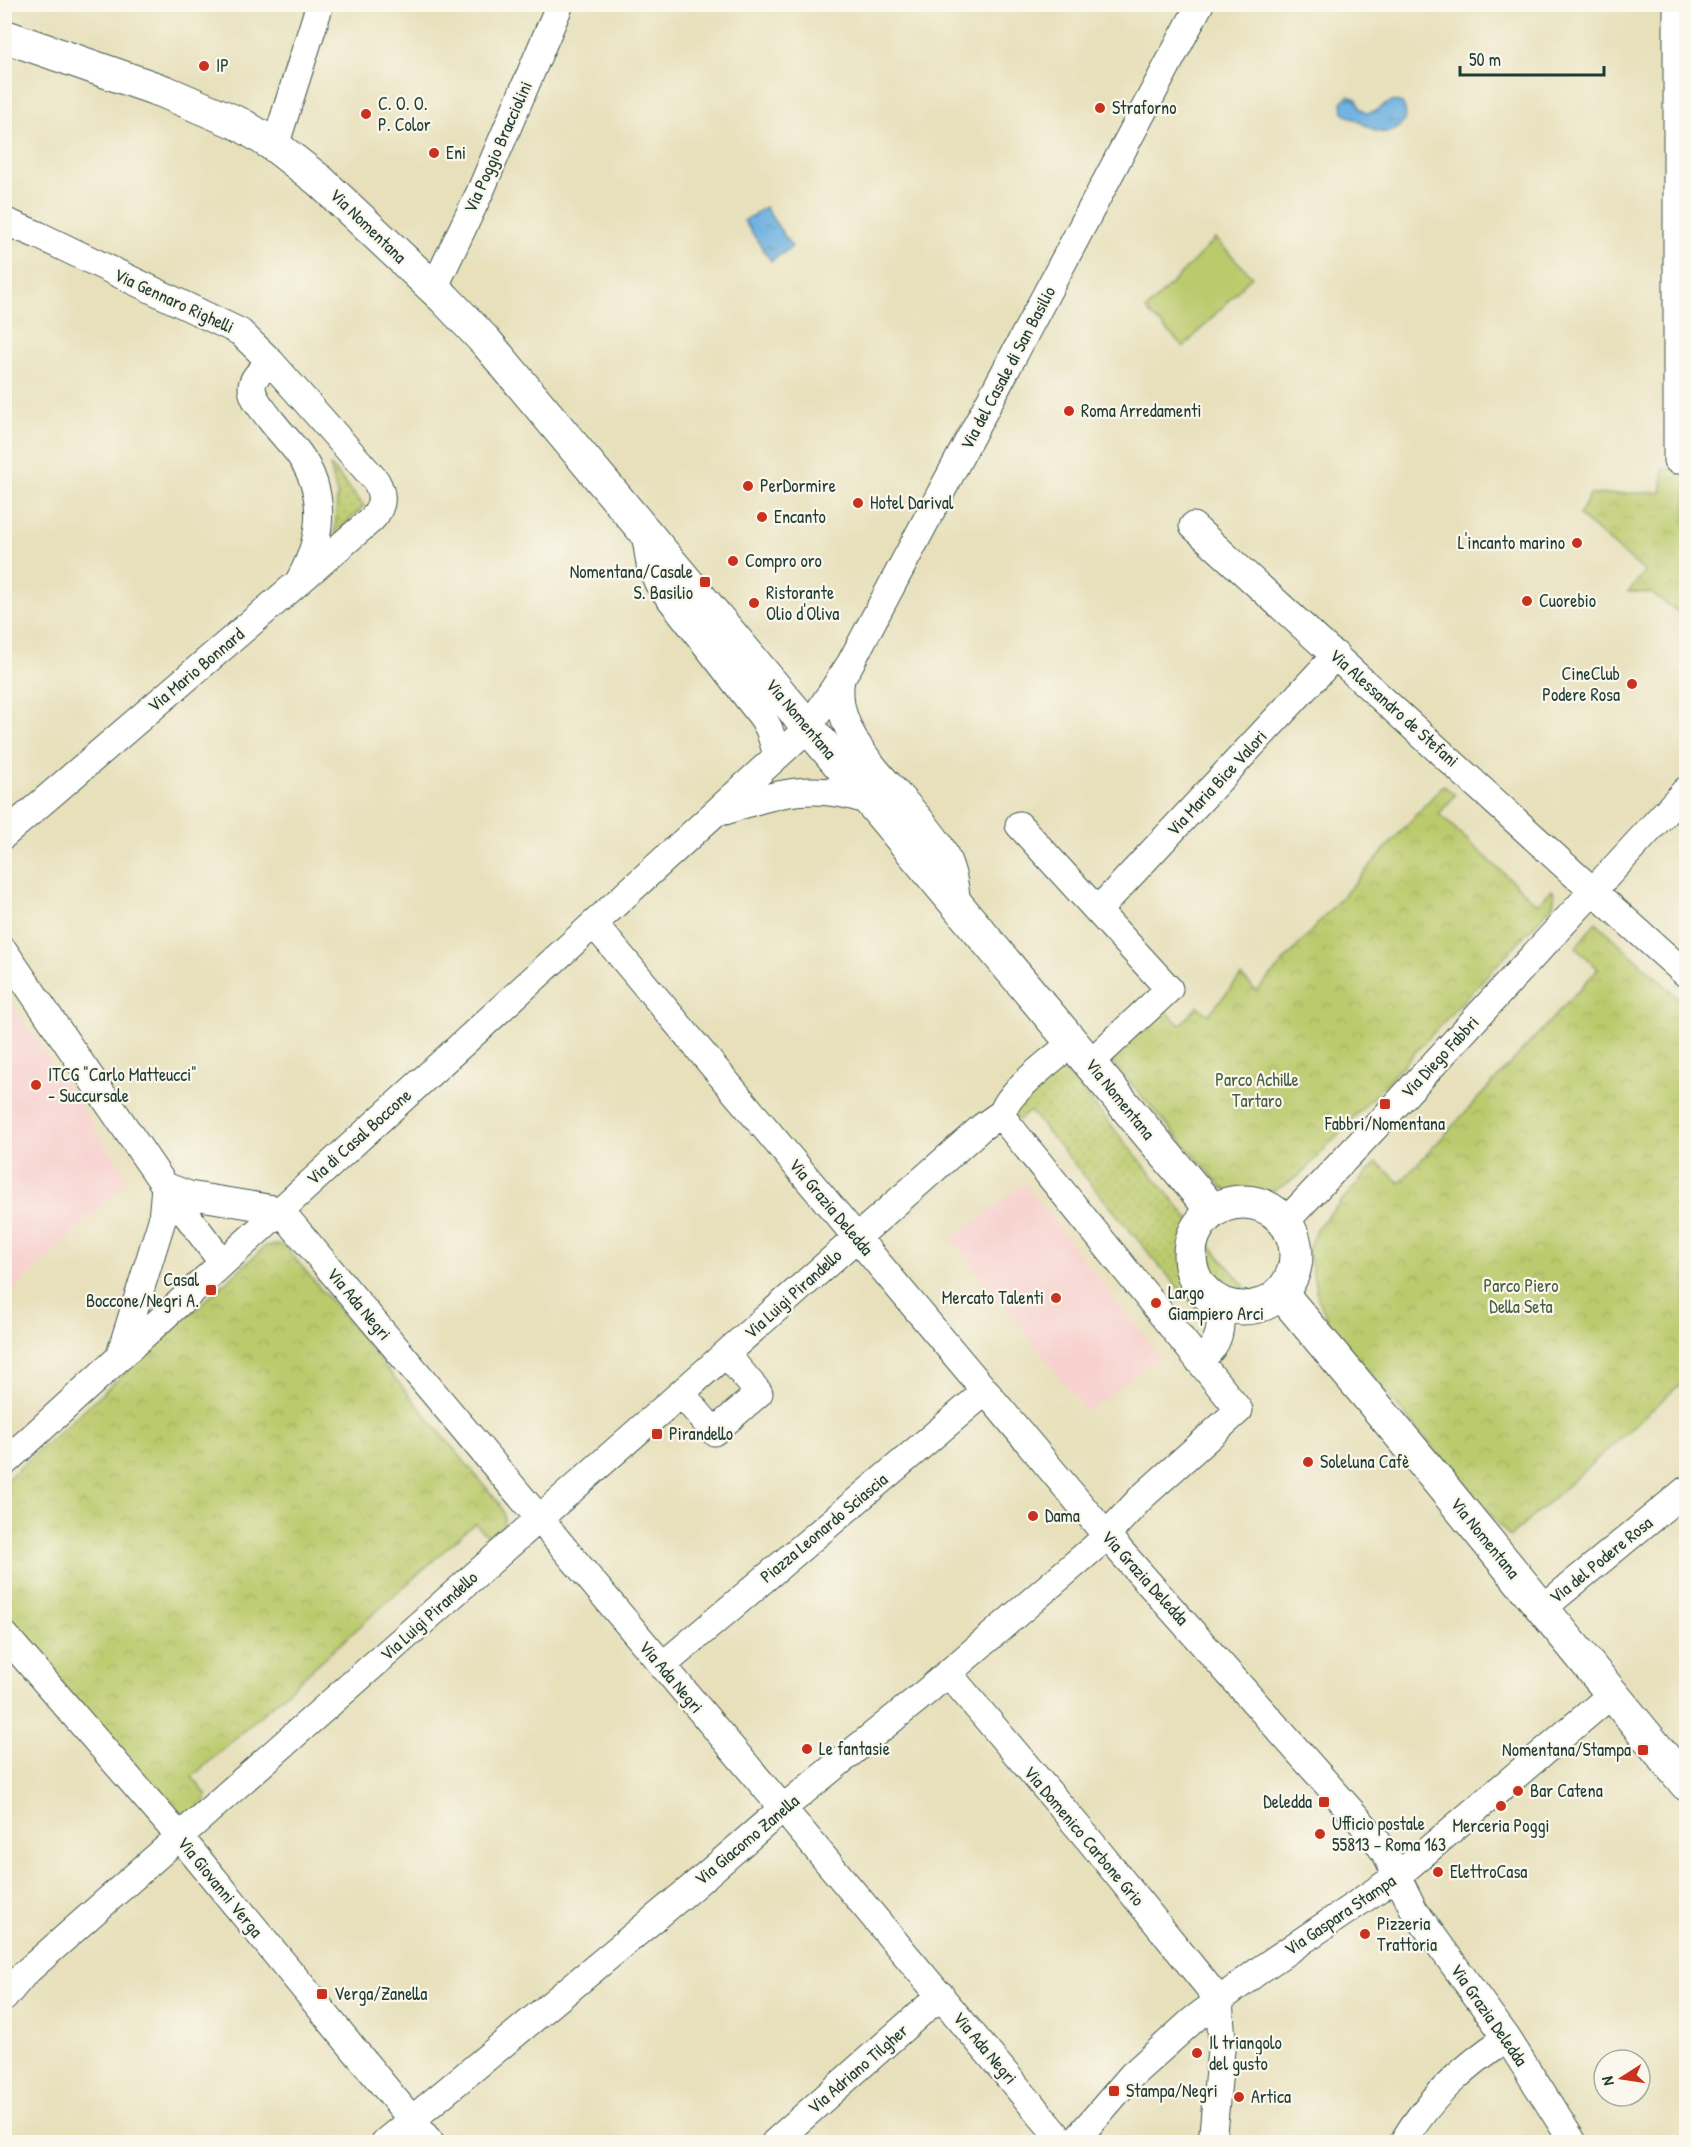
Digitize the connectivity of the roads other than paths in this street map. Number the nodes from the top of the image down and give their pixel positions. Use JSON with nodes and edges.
{"nodes":[{"id":1,"x":320,"y":4,"type":"edge"},
{"id":2,"x":560,"y":4,"type":"edge"},
{"id":3,"x":1200,"y":4,"type":"edge"},
{"id":4,"x":1677,"y":11,"type":"dead end"},
{"id":5,"x":4,"y":36,"type":"edge"},
{"id":6,"x":275,"y":146,"type":"junction"},
{"id":7,"x":4,"y":221,"type":"edge"},
{"id":8,"x":1682,"y":229,"type":"edge"},
{"id":9,"x":434,"y":288,"type":"junction"},
{"id":10,"x":271,"y":362,"type":"junction"},
{"id":11,"x":1677,"y":460,"type":"dead end"},
{"id":12,"x":382,"y":501,"type":"joint"},
{"id":13,"x":1193,"y":526,"type":"dead end"},
{"id":14,"x":645,"y":533,"type":"junction"},
{"id":15,"x":298,"y":584,"type":"junction"},
{"id":16,"x":1336,"y":655,"type":"junction"},
{"id":17,"x":841,"y":679,"type":"junction"},
{"id":18,"x":808,"y":728,"type":"junction"},
{"id":19,"x":777,"y":755,"type":"junction"},
{"id":20,"x":1686,"y":790,"type":"edge"},
{"id":21,"x":871,"y":802,"type":"junction"},
{"id":22,"x":715,"y":814,"type":"junction"},
{"id":23,"x":1019,"y":825,"type":"dead end"},
{"id":24,"x":4,"y":836,"type":"edge"},
{"id":25,"x":1594,"y":891,"type":"junction"},
{"id":26,"x":957,"y":905,"type":"junction"},
{"id":27,"x":1098,"y":910,"type":"junction"},
{"id":28,"x":594,"y":924,"type":"junction"},
{"id":29,"x":4,"y":951,"type":"edge"},
{"id":30,"x":1686,"y":974,"type":"edge"},
{"id":31,"x":1082,"y":1053,"type":"junction"},
{"id":32,"x":1002,"y":1113,"type":"junction"},
{"id":33,"x":165,"y":1186,"type":"junction"},
{"id":34,"x":280,"y":1210,"type":"junction"},
{"id":35,"x":1213,"y":1211,"type":"junction"},
{"id":36,"x":1285,"y":1221,"type":"junction"},
{"id":37,"x":857,"y":1237,"type":"junction"},
{"id":38,"x":222,"y":1262,"type":"junction"},
{"id":39,"x":1281,"y":1293,"type":"junction"},
{"id":40,"x":1220,"y":1302,"type":"junction"},
{"id":41,"x":726,"y":1354,"type":"junction"},
{"id":42,"x":119,"y":1358,"type":"junction"},
{"id":43,"x":1199,"y":1360,"type":"junction"},
{"id":44,"x":986,"y":1391,"type":"junction"},
{"id":45,"x":682,"y":1394,"type":"junction"},
{"id":46,"x":4,"y":1463,"type":"edge"},
{"id":47,"x":1686,"y":1490,"type":"edge"},
{"id":48,"x":538,"y":1520,"type":"junction"},
{"id":49,"x":1106,"y":1535,"type":"junction"},
{"id":50,"x":1543,"y":1608,"type":"junction"},
{"id":51,"x":4,"y":1634,"type":"edge"},
{"id":52,"x":662,"y":1666,"type":"junction"},
{"id":53,"x":948,"y":1673,"type":"junction"},
{"id":54,"x":1612,"y":1694,"type":"junction"},
{"id":55,"x":1686,"y":1784,"type":"edge"},
{"id":56,"x":782,"y":1809,"type":"junction"},
{"id":57,"x":179,"y":1836,"type":"junction"},
{"id":58,"x":1396,"y":1877,"type":"junction"},
{"id":59,"x":941,"y":1995,"type":"junction"},
{"id":60,"x":4,"y":1998,"type":"edge"},
{"id":61,"x":1219,"y":2000,"type":"junction"},
{"id":62,"x":1507,"y":2038,"type":"junction"},
{"id":63,"x":412,"y":2121,"type":"junction"},
{"id":64,"x":385,"y":2142,"type":"edge"},
{"id":65,"x":430,"y":2142,"type":"edge"},
{"id":66,"x":775,"y":2142,"type":"edge"},
{"id":67,"x":1063,"y":2142,"type":"edge"},
{"id":68,"x":1074,"y":2142,"type":"edge"},
{"id":69,"x":1212,"y":2142,"type":"edge"},
{"id":70,"x":1402,"y":2142,"type":"edge"},
{"id":71,"x":1573,"y":2142,"type":"edge"}],
"edges":[{"from":1,"to":6,"type":"street"},
{"from":2,"to":9,"type":"street","name":"Via Poggio Bracciolini"},
{"from":3,"to":17,"type":"street","name":"Via del Casale di San Basilio"},
{"from":4,"to":8,"type":"street"},
{"from":5,"to":6,"type":"main road","name":"Via Nomentana"},
{"from":6,"to":9,"type":"main road","name":"Via Nomentana"},
{"from":7,"to":10,"type":"street","name":"Via Gennaro Righelli"},
{"from":8,"to":11,"type":"street"},
{"from":9,"to":14,"type":"main road","name":"Via Nomentana"},
{"from":10,"to":12,"type":"street","name":"Via Gennaro Righelli"},
{"from":10,"to":15,"type":"street"},
{"from":12,"to":15,"type":"street","name":"Via Mario Bonnard"},
{"from":13,"to":16,"type":"street","name":"Via Alessandro de Stefani"},
{"from":14,"to":18,"type":"main road","name":"Via Nomentana"},
{"from":14,"to":19,"type":"street","name":"Via Nomentana"},
{"from":15,"to":24,"type":"street","name":"Via Mario Bonnard"},
{"from":16,"to":25,"type":"street","name":"Via Alessandro de Stefani"},
{"from":16,"to":27,"type":"street","name":"Via Maria Bice Valori"},
{"from":17,"to":18,"type":"street","name":"Via del Casale di San Basilio"},
{"from":17,"to":26,"type":"street","name":"Via Nomentana"},
{"from":18,"to":19,"type":"street","name":"Via di Casal Boccone"},
{"from":18,"to":21,"type":"main road","name":"Via Nomentana"},
{"from":19,"to":22,"type":"street","name":"Via di Casal Boccone"},
{"from":20,"to":25,"type":"street","name":"Via Diego Fabbri"},
{"from":21,"to":22,"type":"street","name":"Via di Casal Boccone"},
{"from":21,"to":26,"type":"main road","name":"Via Nomentana"},
{"from":22,"to":28,"type":"street","name":"Via di Casal Boccone"},
{"from":23,"to":27,"type":"street"},
{"from":25,"to":30,"type":"street"},
{"from":25,"to":36,"type":"street","name":"Via Diego Fabbri"},
{"from":26,"to":31,"type":"main road","name":"Via Nomentana"},
{"from":27,"to":31,"type":"street"},
{"from":28,"to":34,"type":"street","name":"Via di Casal Boccone"},
{"from":28,"to":37,"type":"street","name":"Via Grazia Deledda"},
{"from":29,"to":33,"type":"street"},
{"from":31,"to":32,"type":"street","name":"Via Luigi Pirandello"},
{"from":31,"to":35,"type":"main road","name":"Via Nomentana"},
{"from":32,"to":37,"type":"street","name":"Via Luigi Pirandello"},
{"from":32,"to":43,"type":"street"},
{"from":33,"to":34,"type":"street"},
{"from":33,"to":38,"type":"street"},
{"from":33,"to":42,"type":"street"},
{"from":34,"to":38,"type":"street","name":"Via di Casal Boccone"},
{"from":34,"to":48,"type":"street","name":"Via Ada Negri"},
{"from":35,"to":36,"type":"main road"},
{"from":35,"to":40,"type":"main road"},
{"from":36,"to":39,"type":"main road"},
{"from":37,"to":41,"type":"street","name":"Via Luigi Pirandello"},
{"from":37,"to":44,"type":"street","name":"Via Grazia Deledda"},
{"from":38,"to":42,"type":"street","name":"Via di Casal Boccone"},
{"from":39,"to":40,"type":"main road"},
{"from":39,"to":50,"type":"main road","name":"Via Nomentana"},
{"from":40,"to":43,"type":"street"},
{"from":41,"to":45,"type":"street","name":"Via Luigi Pirandello"},
{"from":41,"to":45,"type":"street"},
{"from":42,"to":46,"type":"street","name":"Via di Casal Boccone"},
{"from":43,"to":49,"type":"street"},
{"from":44,"to":49,"type":"street","name":"Via Grazia Deledda"},
{"from":44,"to":52,"type":"street","name":"Piazza Leonardo Sciascia"},
{"from":45,"to":48,"type":"street","name":"Via Luigi Pirandello"},
{"from":47,"to":50,"type":"street","name":"Via del Podere Rosa"},
{"from":48,"to":52,"type":"street","name":"Via Ada Negri"},
{"from":48,"to":57,"type":"street","name":"Via Luigi Pirandello"},
{"from":49,"to":53,"type":"street","name":"Via Giacomo Zanella"},
{"from":49,"to":58,"type":"street","name":"Via Grazia Deledda"},
{"from":50,"to":54,"type":"main road","name":"Via Nomentana"},
{"from":51,"to":57,"type":"street","name":"Via Giovanni Verga"},
{"from":52,"to":56,"type":"street","name":"Via Ada Negri"},
{"from":53,"to":56,"type":"street","name":"Via Giacomo Zanella"},
{"from":53,"to":61,"type":"street","name":"Via Domenico Carbone Grio"},
{"from":54,"to":55,"type":"main road","name":"Via Nomentana"},
{"from":54,"to":58,"type":"street","name":"Via Gaspara Stampa"},
{"from":56,"to":59,"type":"street","name":"Via Ada Negri"},
{"from":56,"to":63,"type":"street","name":"Via Giacomo Zanella"},
{"from":57,"to":60,"type":"street","name":"Via Luigi Pirandello"},
{"from":57,"to":63,"type":"street","name":"Via Giovanni Verga"},
{"from":58,"to":61,"type":"street","name":"Via Gaspara Stampa"},
{"from":58,"to":62,"type":"street","name":"Via Grazia Deledda"},
{"from":59,"to":66,"type":"street","name":"Via Adriano Tilgher"},
{"from":59,"to":67,"type":"street","name":"Via Ada Negri"},
{"from":61,"to":68,"type":"street","name":"Via Gaspara Stampa"},
{"from":61,"to":69,"type":"street"},
{"from":62,"to":70,"type":"street"},
{"from":62,"to":71,"type":"street","name":"Via Grazia Deledda"},
{"from":63,"to":64,"type":"street","name":"Via Giacomo Zanella"},
{"from":63,"to":65,"type":"street","name":"Via Giovanni Verga"}]}
